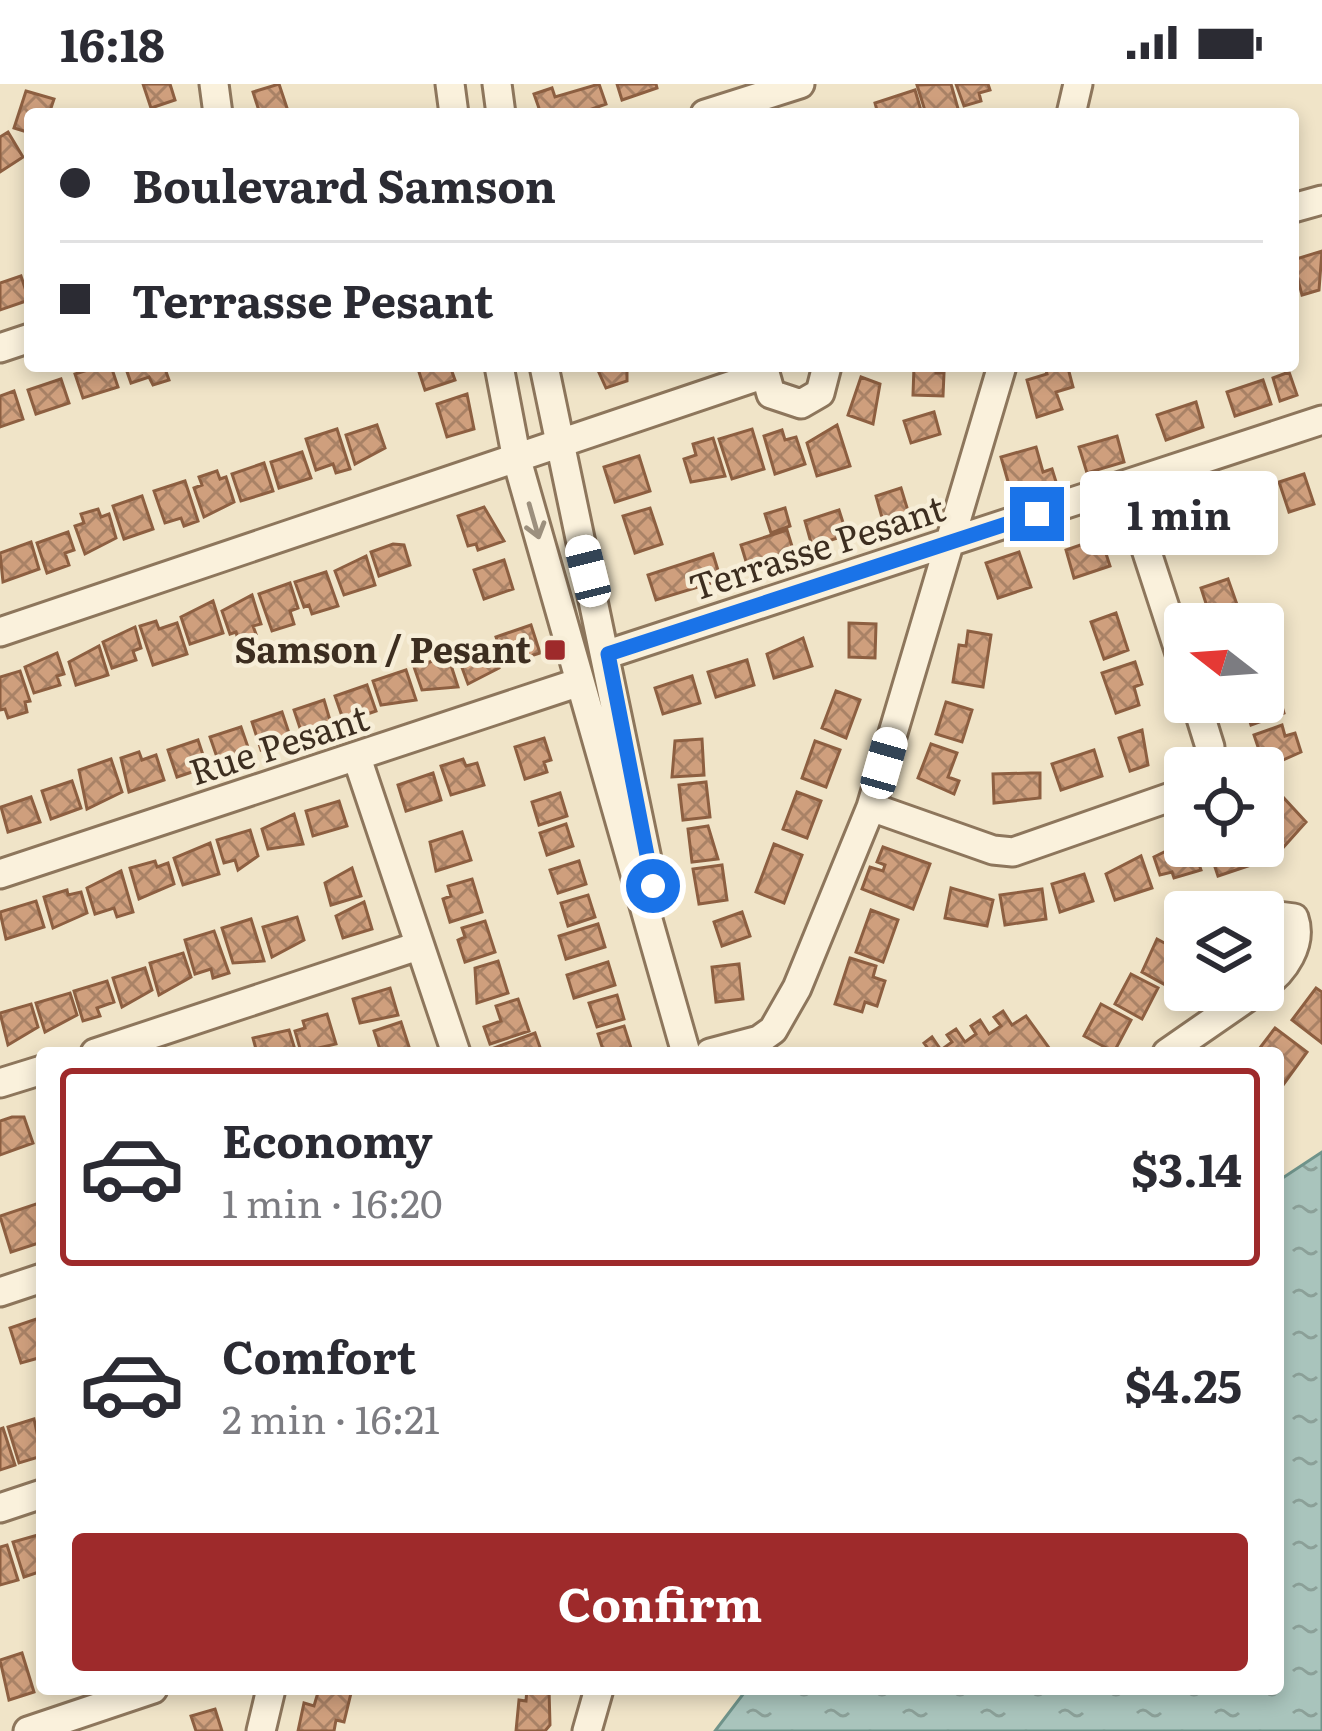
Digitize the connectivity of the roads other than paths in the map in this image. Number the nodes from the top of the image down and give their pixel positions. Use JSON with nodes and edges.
{"nodes":[{"id":1,"x":800,"y":84,"type":"edge"},
{"id":2,"x":724,"y":108,"type":"edge"},
{"id":3,"x":500,"y":372,"type":"edge"},
{"id":4,"x":545,"y":372,"type":"edge"},
{"id":5,"x":758,"y":372,"type":"edge"},
{"id":6,"x":764,"y":372,"type":"edge"},
{"id":7,"x":825,"y":372,"type":"edge"},
{"id":8,"x":1000,"y":372,"type":"edge"},
{"id":9,"x":1322,"y":420,"type":"edge"},
{"id":10,"x":558,"y":445,"type":"junction"},
{"id":11,"x":517,"y":460,"type":"junction"},
{"id":12,"x":1125,"y":485,"type":"junction"},
{"id":13,"x":949,"y":542,"type":"junction"},
{"id":14,"x":1164,"y":605,"type":"edge"},
{"id":15,"x":0,"y":632,"type":"edge"},
{"id":16,"x":608,"y":654,"type":"junction"},
{"id":17,"x":580,"y":682,"type":"junction"},
{"id":18,"x":357,"y":758,"type":"junction"},
{"id":19,"x":1164,"y":799,"type":"edge"},
{"id":20,"x":871,"y":807,"type":"junction"},
{"id":21,"x":0,"y":874,"type":"edge"},
{"id":22,"x":1284,"y":917,"type":"edge"},
{"id":23,"x":418,"y":946,"type":"junction"},
{"id":24,"x":1284,"y":966,"type":"edge"},
{"id":25,"x":1211,"y":1011,"type":"edge"},
{"id":26,"x":112,"y":1047,"type":"edge"},
{"id":27,"x":454,"y":1047,"type":"edge"},
{"id":28,"x":684,"y":1047,"type":"edge"},
{"id":29,"x":685,"y":1047,"type":"edge"},
{"id":30,"x":733,"y":1047,"type":"edge"},
{"id":31,"x":1173,"y":1047,"type":"edge"},
{"id":32,"x":36,"y":1072,"type":"edge"},
{"id":33,"x":0,"y":1083,"type":"edge"},
{"id":34,"x":36,"y":1280,"type":"edge"},
{"id":35,"x":0,"y":1292,"type":"edge"},
{"id":36,"x":36,"y":1496,"type":"edge"},
{"id":37,"x":0,"y":1508,"type":"edge"},
{"id":38,"x":135,"y":1695,"type":"edge"},
{"id":39,"x":268,"y":1695,"type":"edge"},
{"id":40,"x":596,"y":1695,"type":"edge"},
{"id":41,"x":28,"y":1731,"type":"edge"},
{"id":42,"x":261,"y":1731,"type":"edge"},
{"id":43,"x":587,"y":1731,"type":"edge"}],
"edges":[{"from":1,"to":2,"type":"street"},
{"from":3,"to":11,"type":"street"},
{"from":4,"to":10,"type":"street"},
{"from":5,"to":10,"type":"street"},
{"from":6,"to":7,"type":"street"},
{"from":8,"to":13,"type":"street"},
{"from":9,"to":12,"type":"street","name":"Terrasse Pesant"},
{"from":10,"to":11,"type":"street"},
{"from":10,"to":16,"type":"street"},
{"from":11,"to":15,"type":"street"},
{"from":11,"to":17,"type":"street","one_way":true},
{"from":12,"to":13,"type":"street","name":"Terrasse Pesant"},
{"from":12,"to":14,"type":"street"},
{"from":13,"to":16,"type":"street","name":"Terrasse Pesant"},
{"from":13,"to":20,"type":"street"},
{"from":16,"to":29,"type":"street"},
{"from":17,"to":18,"type":"street","name":"Rue Pesant"},
{"from":17,"to":28,"type":"street"},
{"from":18,"to":21,"type":"street","name":"Rue Pesant"},
{"from":18,"to":23,"type":"street"},
{"from":19,"to":20,"type":"street"},
{"from":20,"to":30,"type":"street"},
{"from":22,"to":24,"type":"street"},
{"from":23,"to":26,"type":"street"},
{"from":23,"to":27,"type":"street"},
{"from":25,"to":31,"type":"street"},
{"from":32,"to":33,"type":"street"},
{"from":34,"to":35,"type":"street"},
{"from":36,"to":37,"type":"street"},
{"from":38,"to":41,"type":"street"},
{"from":39,"to":42,"type":"street"},
{"from":40,"to":43,"type":"street"}]}
